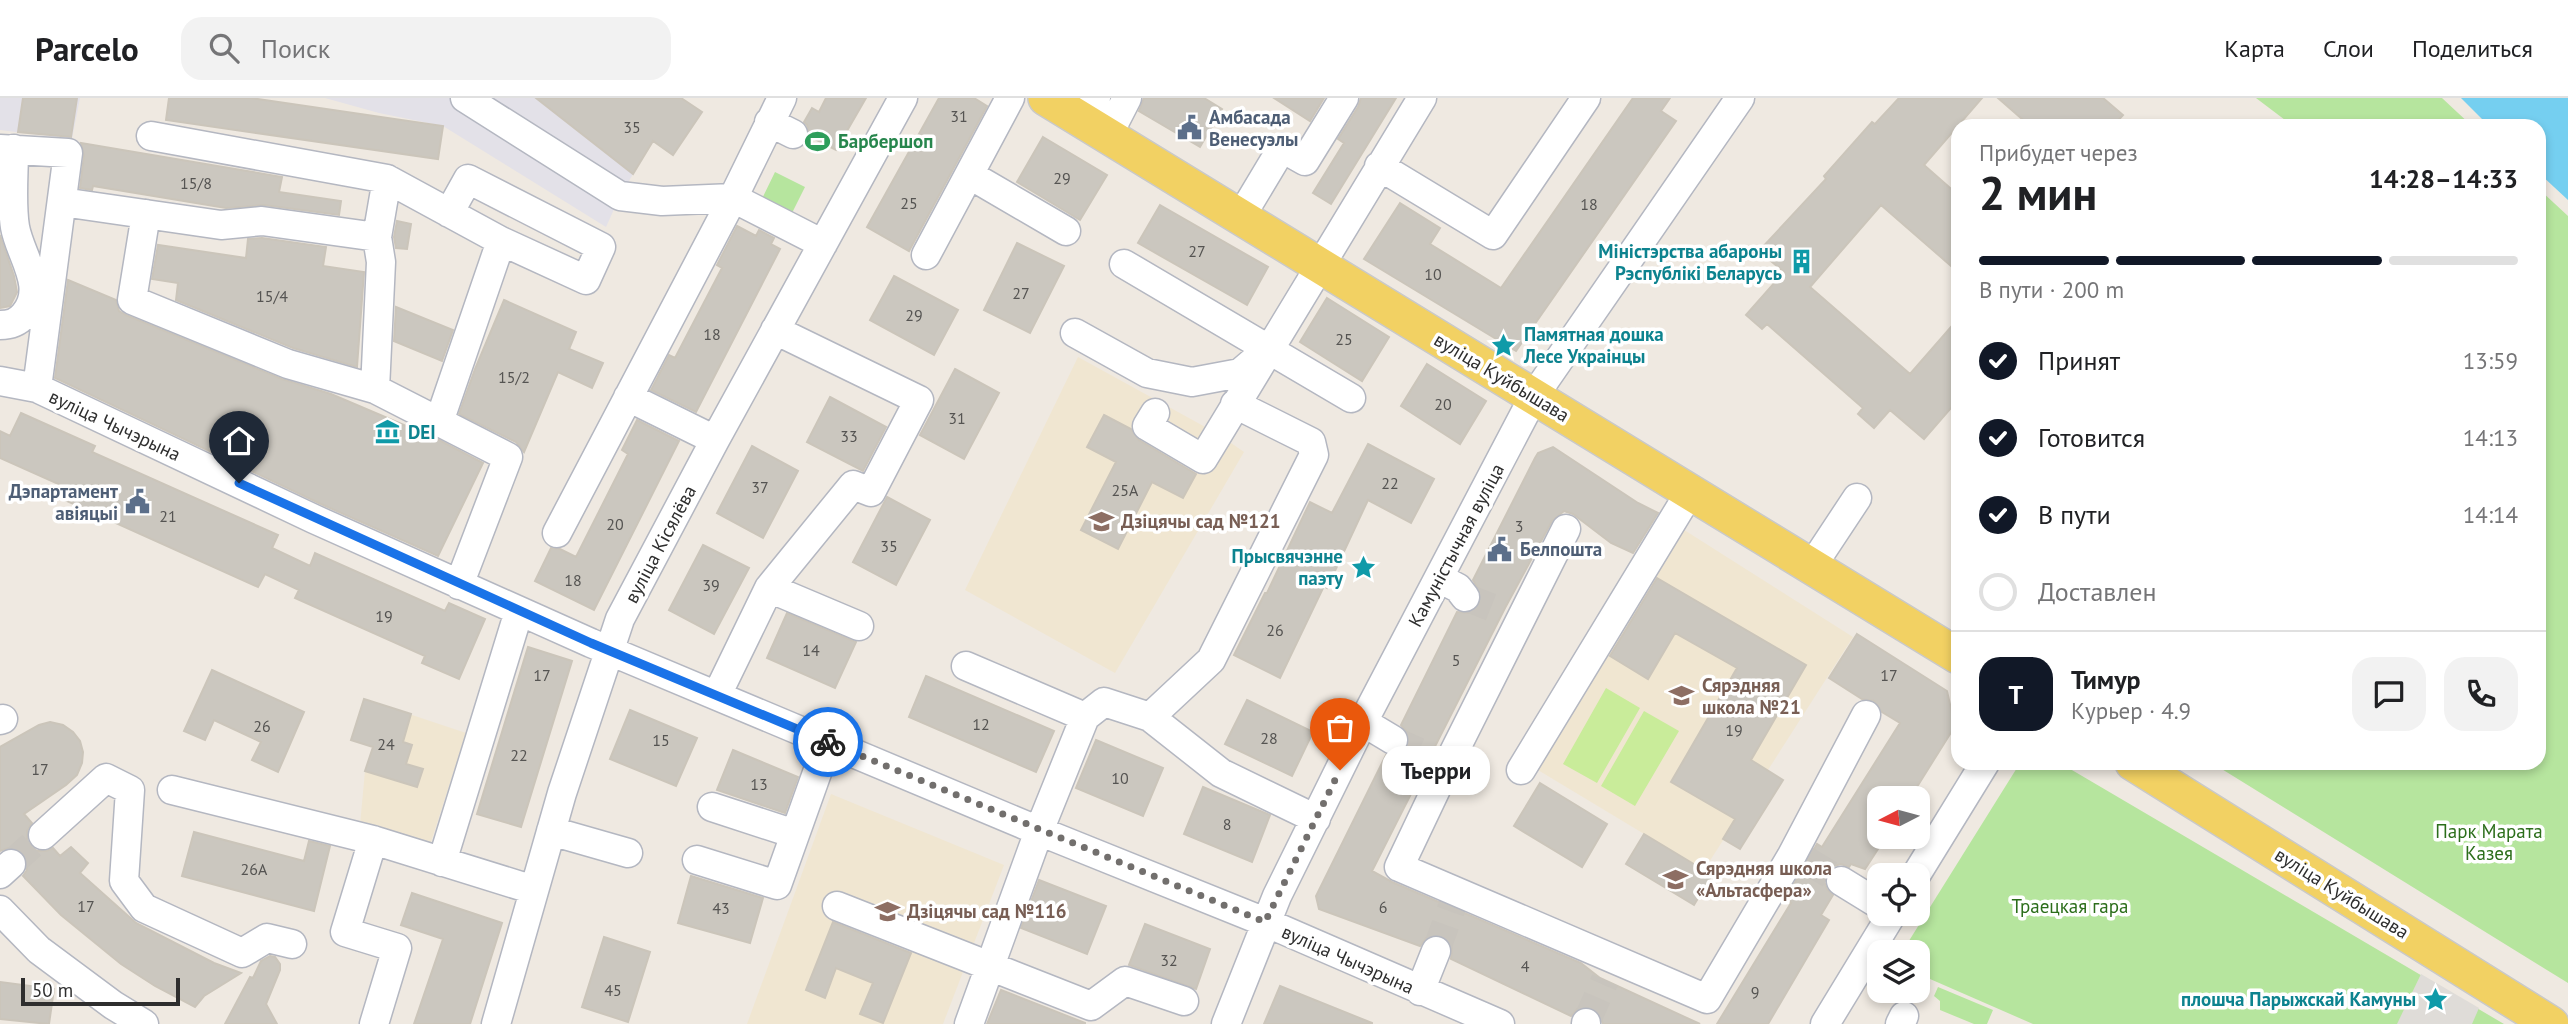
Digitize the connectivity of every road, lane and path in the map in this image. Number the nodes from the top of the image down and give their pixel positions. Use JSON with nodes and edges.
{"nodes":[{"id":1,"x":465,"y":98,"type":"edge"},
{"id":2,"x":903,"y":98,"type":"edge"},
{"id":3,"x":1010,"y":98,"type":"edge"},
{"id":4,"x":1046,"y":98,"type":"edge"},
{"id":5,"x":1127,"y":98,"type":"edge"},
{"id":6,"x":1344,"y":98,"type":"edge"},
{"id":7,"x":1422,"y":98,"type":"edge"},
{"id":8,"x":1586,"y":98,"type":"edge"},
{"id":9,"x":1740,"y":98,"type":"edge"},
{"id":10,"x":782,"y":118,"type":"edge"},
{"id":11,"x":1096,"y":118,"type":"edge"},
{"id":12,"x":152,"y":136,"type":"dead end"},
{"id":13,"x":7,"y":149,"type":"edge"},
{"id":14,"x":1379,"y":166,"type":"junction"},
{"id":15,"x":970,"y":175,"type":"junction"},
{"id":16,"x":387,"y":179,"type":"junction"},
{"id":17,"x":733,"y":198,"type":"junction"},
{"id":18,"x":62,"y":202,"type":"junction"},
{"id":19,"x":449,"y":213,"type":"junction"},
{"id":20,"x":146,"y":214,"type":"junction"},
{"id":21,"x":1240,"y":218,"type":"junction"},
{"id":22,"x":1066,"y":231,"type":"dead end"},
{"id":23,"x":377,"y":237,"type":"junction"},
{"id":24,"x":501,"y":242,"type":"junction"},
{"id":25,"x":823,"y":244,"type":"junction"},
{"id":26,"x":926,"y":255,"type":"dead end"},
{"id":27,"x":1124,"y":264,"type":"dead end"},
{"id":28,"x":1318,"y":266,"type":"junction"},
{"id":29,"x":0,"y":325,"type":"edge"},
{"id":30,"x":775,"y":330,"type":"junction"},
{"id":31,"x":1075,"y":333,"type":"dead end"},
{"id":32,"x":1268,"y":349,"type":"junction"},
{"id":33,"x":0,"y":381,"type":"edge"},
{"id":34,"x":37,"y":388,"type":"junction"},
{"id":35,"x":375,"y":389,"type":"junction"},
{"id":36,"x":1534,"y":396,"type":"junction"},
{"id":37,"x":628,"y":397,"type":"junction"},
{"id":38,"x":1351,"y":398,"type":"dead end"},
{"id":39,"x":1235,"y":404,"type":"junction"},
{"id":40,"x":1155,"y":413,"type":"dead end"},
{"id":41,"x":439,"y":422,"type":"junction"},
{"id":42,"x":715,"y":440,"type":"junction"},
{"id":43,"x":1690,"y":492,"type":"junction"},
{"id":44,"x":1857,"y":498,"type":"dead end"},
{"id":45,"x":1566,"y":529,"type":"dead end"},
{"id":46,"x":557,"y":533,"type":"dead end"},
{"id":47,"x":1812,"y":566,"type":"junction"},
{"id":48,"x":1439,"y":578,"type":"junction"},
{"id":49,"x":459,"y":585,"type":"junction"},
{"id":50,"x":769,"y":588,"type":"junction"},
{"id":51,"x":1465,"y":597,"type":"tunnel mouth"},
{"id":52,"x":519,"y":611,"type":"junction"},
{"id":53,"x":859,"y":626,"type":"dead end"},
{"id":54,"x":608,"y":650,"type":"junction"},
{"id":55,"x":1951,"y":652,"type":"edge"},
{"id":56,"x":966,"y":666,"type":"dead end"},
{"id":57,"x":717,"y":695,"type":"junction"},
{"id":58,"x":1866,"y":715,"type":"dead end"},
{"id":59,"x":1085,"y":717,"type":"junction"},
{"id":60,"x":1150,"y":717,"type":"junction"},
{"id":61,"x":1363,"y":722,"type":"junction"},
{"id":62,"x":1393,"y":740,"type":"tunnel mouth"},
{"id":63,"x":828,"y":742,"type":"junction"},
{"id":64,"x":1981,"y":770,"type":"edge"},
{"id":65,"x":2144,"y":770,"type":"edge"},
{"id":66,"x":1521,"y":771,"type":"dead end"},
{"id":67,"x":172,"y":790,"type":"dead end"},
{"id":68,"x":712,"y":807,"type":"dead end"},
{"id":69,"x":1316,"y":818,"type":"junction"},
{"id":70,"x":551,"y":831,"type":"junction"},
{"id":71,"x":1040,"y":831,"type":"junction"},
{"id":72,"x":795,"y":834,"type":"junction"},
{"id":73,"x":43,"y":835,"type":"tunnel mouth"},
{"id":74,"x":373,"y":841,"type":"junction"},
{"id":75,"x":628,"y":853,"type":"dead end"},
{"id":76,"x":697,"y":860,"type":"dead end"},
{"id":77,"x":442,"y":862,"type":"junction"},
{"id":78,"x":1923,"y":863,"type":"edge"},
{"id":79,"x":1841,"y":881,"type":"tunnel mouth"},
{"id":80,"x":534,"y":890,"type":"junction"},
{"id":81,"x":1867,"y":897,"type":"edge"},
{"id":82,"x":837,"y":906,"type":"dead end"},
{"id":83,"x":0,"y":910,"type":"edge"},
{"id":84,"x":1265,"y":922,"type":"junction"},
{"id":85,"x":1885,"y":926,"type":"edge"},
{"id":86,"x":292,"y":944,"type":"dead end"},
{"id":87,"x":1436,"y":951,"type":"tunnel mouth"},
{"id":88,"x":990,"y":966,"type":"junction"},
{"id":89,"x":1420,"y":991,"type":"junction"},
{"id":90,"x":1184,"y":1001,"type":"dead end"},
{"id":91,"x":144,"y":1024,"type":"edge"},
{"id":92,"x":374,"y":1024,"type":"edge"},
{"id":93,"x":496,"y":1024,"type":"edge"},
{"id":94,"x":969,"y":1024,"type":"edge"},
{"id":95,"x":1226,"y":1024,"type":"edge"},
{"id":96,"x":1500,"y":1024,"type":"edge"},
{"id":97,"x":1825,"y":1024,"type":"edge"},
{"id":98,"x":2551,"y":1024,"type":"edge"}],
"edges":[{"from":1,"to":17,"type":"street"},
{"from":2,"to":25,"type":"street","name":"вуліца Кісялёва"},
{"from":3,"to":15,"type":"street"},
{"from":4,"to":11,"type":"main road","name":"вуліца Куйбышава"},
{"from":5,"to":11,"type":"street"},
{"from":6,"to":21,"type":"street"},
{"from":7,"to":14,"type":"street"},
{"from":8,"to":14,"type":"street"},
{"from":9,"to":36,"type":"street","name":"Камуністычная вуліца"},
{"from":10,"to":17,"type":"street"},
{"from":11,"to":21,"type":"main road","name":"вуліца Куйбышава"},
{"from":12,"to":16,"type":"street"},
{"from":13,"to":18,"type":"street"},
{"from":13,"to":29,"type":"street"},
{"from":14,"to":28,"type":"street"},
{"from":15,"to":22,"type":"street"},
{"from":15,"to":26,"type":"street"},
{"from":16,"to":19,"type":"street"},
{"from":16,"to":23,"type":"street"},
{"from":17,"to":25,"type":"street"},
{"from":17,"to":37,"type":"street"},
{"from":18,"to":20,"type":"street"},
{"from":18,"to":34,"type":"street"},
{"from":19,"to":24,"type":"street"},
{"from":19,"to":24,"type":"street"},
{"from":20,"to":23,"type":"street"},
{"from":20,"to":35,"type":"street"},
{"from":21,"to":28,"type":"main road","name":"вуліца Куйбышава"},
{"from":23,"to":35,"type":"street"},
{"from":24,"to":41,"type":"street"},
{"from":25,"to":30,"type":"street","name":"вуліца Кісялёва"},
{"from":27,"to":32,"type":"street"},
{"from":28,"to":32,"type":"street"},
{"from":28,"to":36,"type":"main road","name":"вуліца Куйбышава"},
{"from":30,"to":42,"type":"street","name":"вуліца Кісялёва"},
{"from":30,"to":50,"type":"street"},
{"from":31,"to":32,"type":"street"},
{"from":32,"to":38,"type":"street"},
{"from":32,"to":39,"type":"street"},
{"from":33,"to":34,"type":"street","name":"вуліца Чычэрына"},
{"from":34,"to":49,"type":"street","name":"вуліца Чычэрына"},
{"from":35,"to":41,"type":"street"},
{"from":36,"to":43,"type":"main road","name":"вуліца Куйбышава"},
{"from":36,"to":48,"type":"street","name":"Камуністычная вуліца"},
{"from":37,"to":42,"type":"street"},
{"from":37,"to":46,"type":"street"},
{"from":39,"to":40,"type":"street"},
{"from":39,"to":60,"type":"street"},
{"from":41,"to":49,"type":"street"},
{"from":42,"to":54,"type":"street","name":"вуліца Кісялёва"},
{"from":43,"to":47,"type":"main road","name":"вуліца Куйбышава"},
{"from":43,"to":66,"type":"street"},
{"from":44,"to":47,"type":"street"},
{"from":45,"to":58,"type":"street"},
{"from":47,"to":55,"type":"main road","name":"вуліца Куйбышава"},
{"from":48,"to":51,"type":"street"},
{"from":48,"to":61,"type":"street","name":"Камуністычная вуліца"},
{"from":49,"to":52,"type":"street","name":"вуліца Чычэрына"},
{"from":50,"to":53,"type":"street"},
{"from":50,"to":57,"type":"street"},
{"from":52,"to":54,"type":"street","name":"вуліца Чычэрына"},
{"from":52,"to":77,"type":"street"},
{"from":54,"to":57,"type":"street","name":"вуліца Чычэрына"},
{"from":54,"to":70,"type":"street","name":"вуліца Кісялёва"},
{"from":56,"to":59,"type":"street"},
{"from":57,"to":63,"type":"street","name":"вуліца Чычэрына"},
{"from":59,"to":60,"type":"street"},
{"from":59,"to":71,"type":"street"},
{"from":60,"to":69,"type":"street"},
{"from":61,"to":62,"type":"street"},
{"from":61,"to":69,"type":"street","name":"Камуністычная вуліца"},
{"from":63,"to":71,"type":"street","name":"вуліца Чычэрына"},
{"from":63,"to":72,"type":"street"},
{"from":64,"to":78,"type":"street"},
{"from":65,"to":98,"type":"main road","name":"вуліца Куйбышава"},
{"from":67,"to":74,"type":"street"},
{"from":68,"to":72,"type":"street"},
{"from":69,"to":84,"type":"street","name":"Камуністычная вуліца"},
{"from":70,"to":75,"type":"street"},
{"from":70,"to":80,"type":"street","name":"вуліца Кісялёва"},
{"from":71,"to":84,"type":"street","name":"вуліца Чычэрына"},
{"from":71,"to":88,"type":"street"},
{"from":72,"to":76,"type":"street"},
{"from":73,"to":86,"type":"street"},
{"from":74,"to":77,"type":"street"},
{"from":74,"to":92,"type":"street"},
{"from":77,"to":80,"type":"street"},
{"from":79,"to":81,"type":"street"},
{"from":80,"to":93,"type":"street","name":"вуліца Кісялёва"},
{"from":82,"to":88,"type":"street"},
{"from":83,"to":91,"type":"street"},
{"from":84,"to":89,"type":"street","name":"вуліца Чычэрына"},
{"from":84,"to":95,"type":"street","name":"Камуністычная вуліца"},
{"from":85,"to":97,"type":"street"},
{"from":87,"to":89,"type":"street"},
{"from":88,"to":90,"type":"street"},
{"from":88,"to":94,"type":"street"},
{"from":89,"to":96,"type":"street","name":"вуліца Чычэрына"}]}
